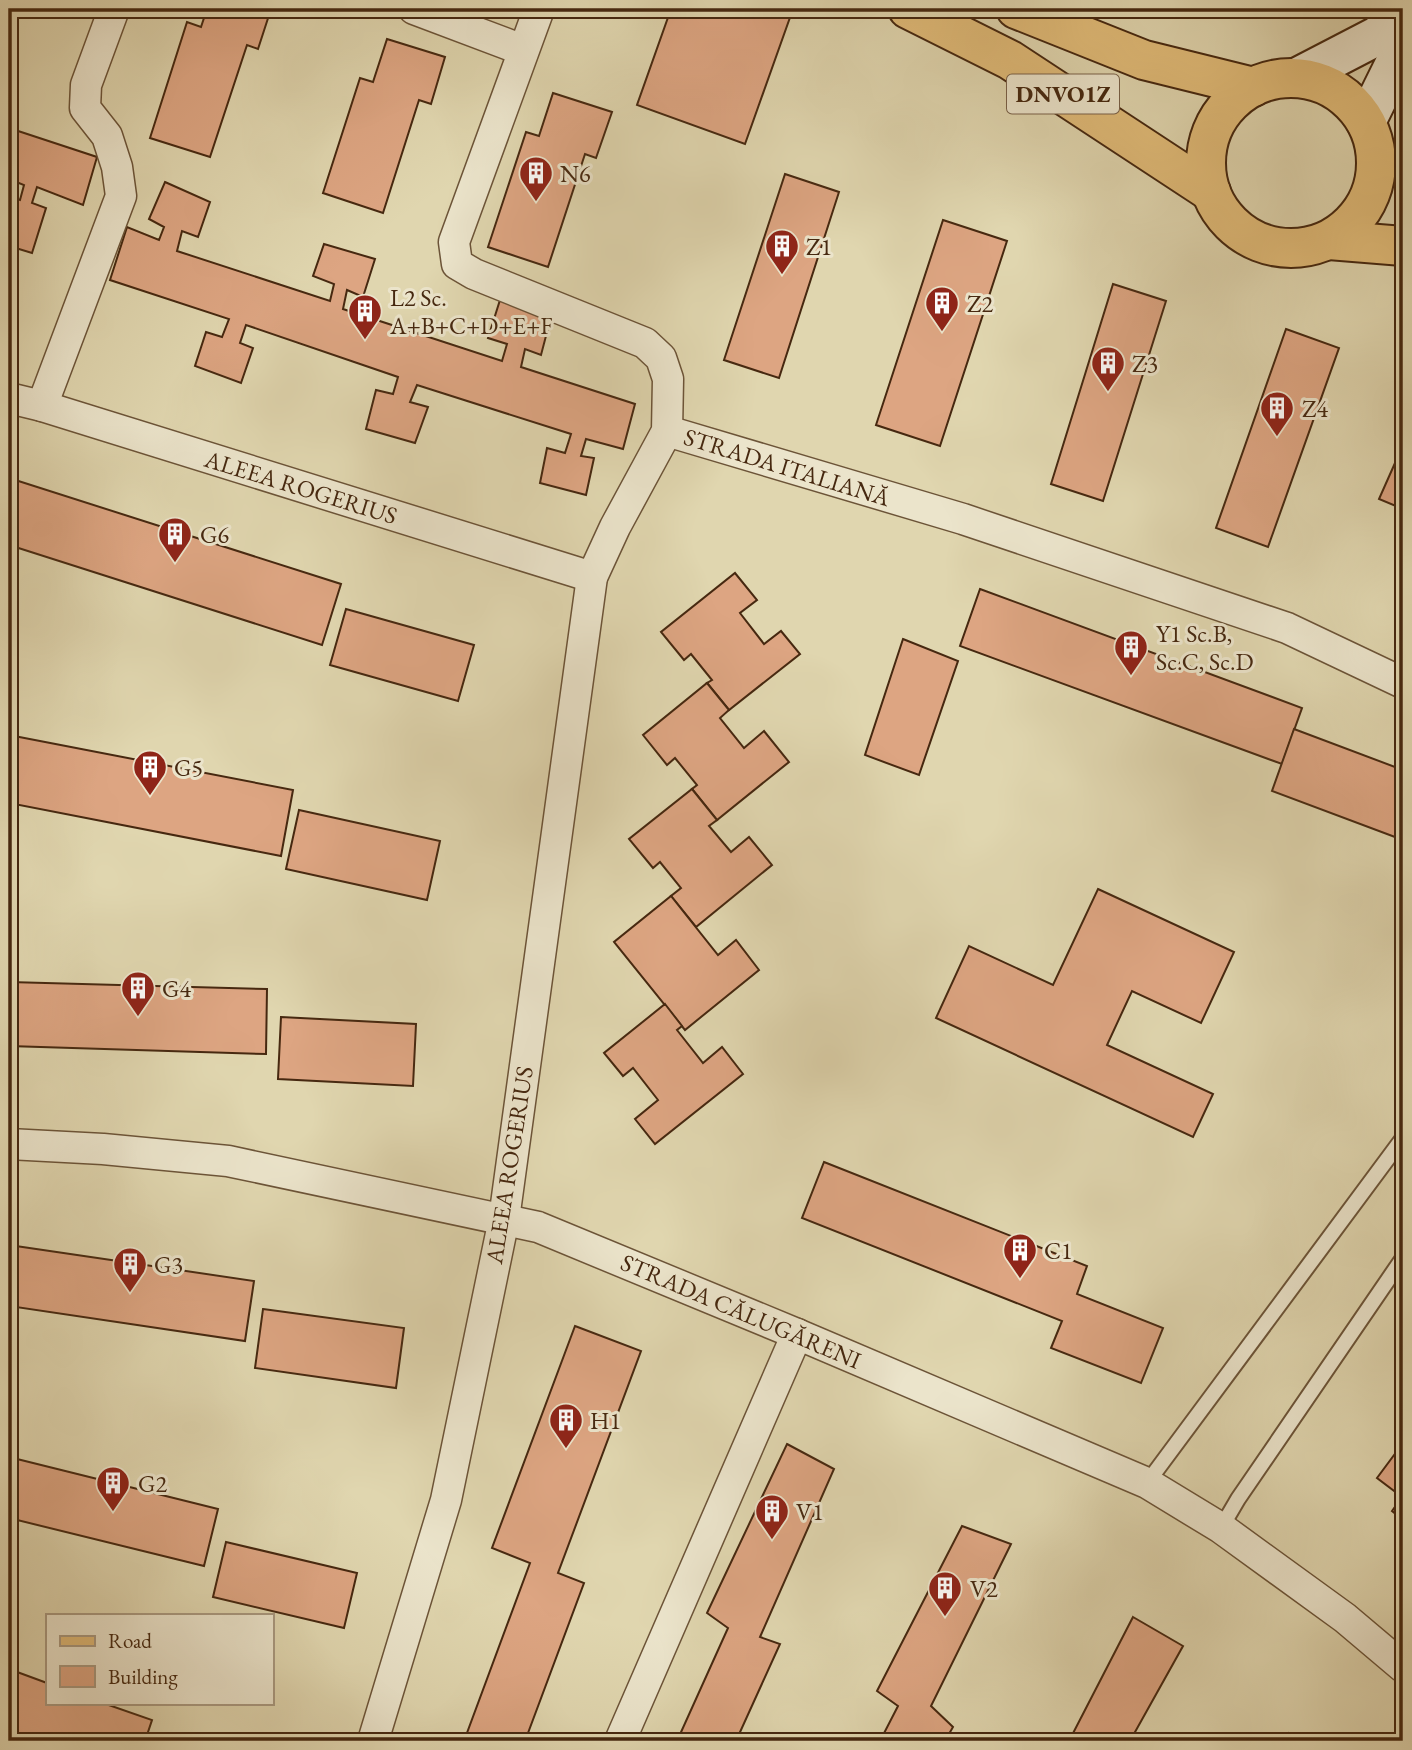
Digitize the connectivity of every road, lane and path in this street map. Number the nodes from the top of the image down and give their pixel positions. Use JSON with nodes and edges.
{"nodes":[{"id":1,"x":114,"y":9,"type":"edge"},
{"id":2,"x":414,"y":9,"type":"edge"},
{"id":3,"x":539,"y":9,"type":"edge"},
{"id":4,"x":908,"y":9,"type":"edge"},
{"id":5,"x":1016,"y":9,"type":"edge"},
{"id":6,"x":1403,"y":16,"type":"edge"},
{"id":7,"x":1403,"y":47,"type":"edge"},
{"id":8,"x":523,"y":50,"type":"junction"},
{"id":9,"x":1296,"y":78,"type":"junction"},
{"id":10,"x":1253,"y":87,"type":"junction"},
{"id":11,"x":1368,"y":128,"type":"junction"},
{"id":12,"x":1403,"y":156,"type":"edge"},
{"id":13,"x":1211,"y":192,"type":"junction"},
{"id":14,"x":1329,"y":240,"type":"junction"},
{"id":15,"x":1403,"y":246,"type":"edge"},
{"id":16,"x":9,"y":398,"type":"edge"},
{"id":17,"x":42,"y":406,"type":"junction"},
{"id":18,"x":667,"y":431,"type":"junction"},
{"id":19,"x":592,"y":577,"type":"junction"},
{"id":20,"x":1403,"y":683,"type":"edge"},
{"id":21,"x":1403,"y":1138,"type":"edge"},
{"id":22,"x":9,"y":1144,"type":"edge"},
{"id":23,"x":503,"y":1219,"type":"junction"},
{"id":24,"x":1403,"y":1258,"type":"edge"},
{"id":25,"x":797,"y":1334,"type":"junction"},
{"id":26,"x":1147,"y":1483,"type":"junction"},
{"id":27,"x":1221,"y":1528,"type":"junction"},
{"id":28,"x":1403,"y":1667,"type":"edge"},
{"id":29,"x":373,"y":1741,"type":"edge"},
{"id":30,"x":620,"y":1741,"type":"edge"}],
"edges":[{"from":1,"to":17,"type":"street"},
{"from":2,"to":8,"type":"street"},
{"from":3,"to":8,"type":"street","name":"STRADA ITALIANĂ"},
{"from":4,"to":13,"type":"main road","number":"DNVO1Z"},
{"from":5,"to":10,"type":"main road","number":"DNVO1Z"},
{"from":6,"to":9,"type":"street"},
{"from":7,"to":11,"type":"street"},
{"from":8,"to":18,"type":"street","name":"STRADA ITALIANĂ"},
{"from":9,"to":10,"type":"main road","number":"DNVO1Z"},
{"from":9,"to":11,"type":"main road","number":"DNVO1Z"},
{"from":10,"to":13,"type":"main road","number":"DNVO1Z"},
{"from":11,"to":12,"type":"main road","number":"DNVO1Z"},
{"from":11,"to":14,"type":"main road","number":"DNVO1Z"},
{"from":13,"to":14,"type":"main road","number":"DNVO1Z"},
{"from":14,"to":15,"type":"main road","number":"DNVO1Z"},
{"from":16,"to":17,"type":"street","name":"ALEEA ROGERIUS"},
{"from":17,"to":19,"type":"street","name":"ALEEA ROGERIUS"},
{"from":18,"to":19,"type":"street","name":"ALEEA ROGERIUS"},
{"from":18,"to":20,"type":"street","name":"STRADA ITALIANĂ"},
{"from":19,"to":23,"type":"street","name":"ALEEA ROGERIUS"},
{"from":21,"to":26,"type":"lane"},
{"from":22,"to":23,"type":"street","name":"STRADA CĂLUGĂRENI"},
{"from":23,"to":25,"type":"street","name":"STRADA CĂLUGĂRENI"},
{"from":23,"to":29,"type":"street","name":"ALEEA ROGERIUS"},
{"from":24,"to":27,"type":"lane"},
{"from":25,"to":26,"type":"street","name":"STRADA CĂLUGĂRENI"},
{"from":25,"to":30,"type":"street"},
{"from":26,"to":27,"type":"street","name":"STRADA CĂLUGĂRENI"},
{"from":27,"to":28,"type":"street","name":"STRADA CĂLUGĂRENI"}]}
